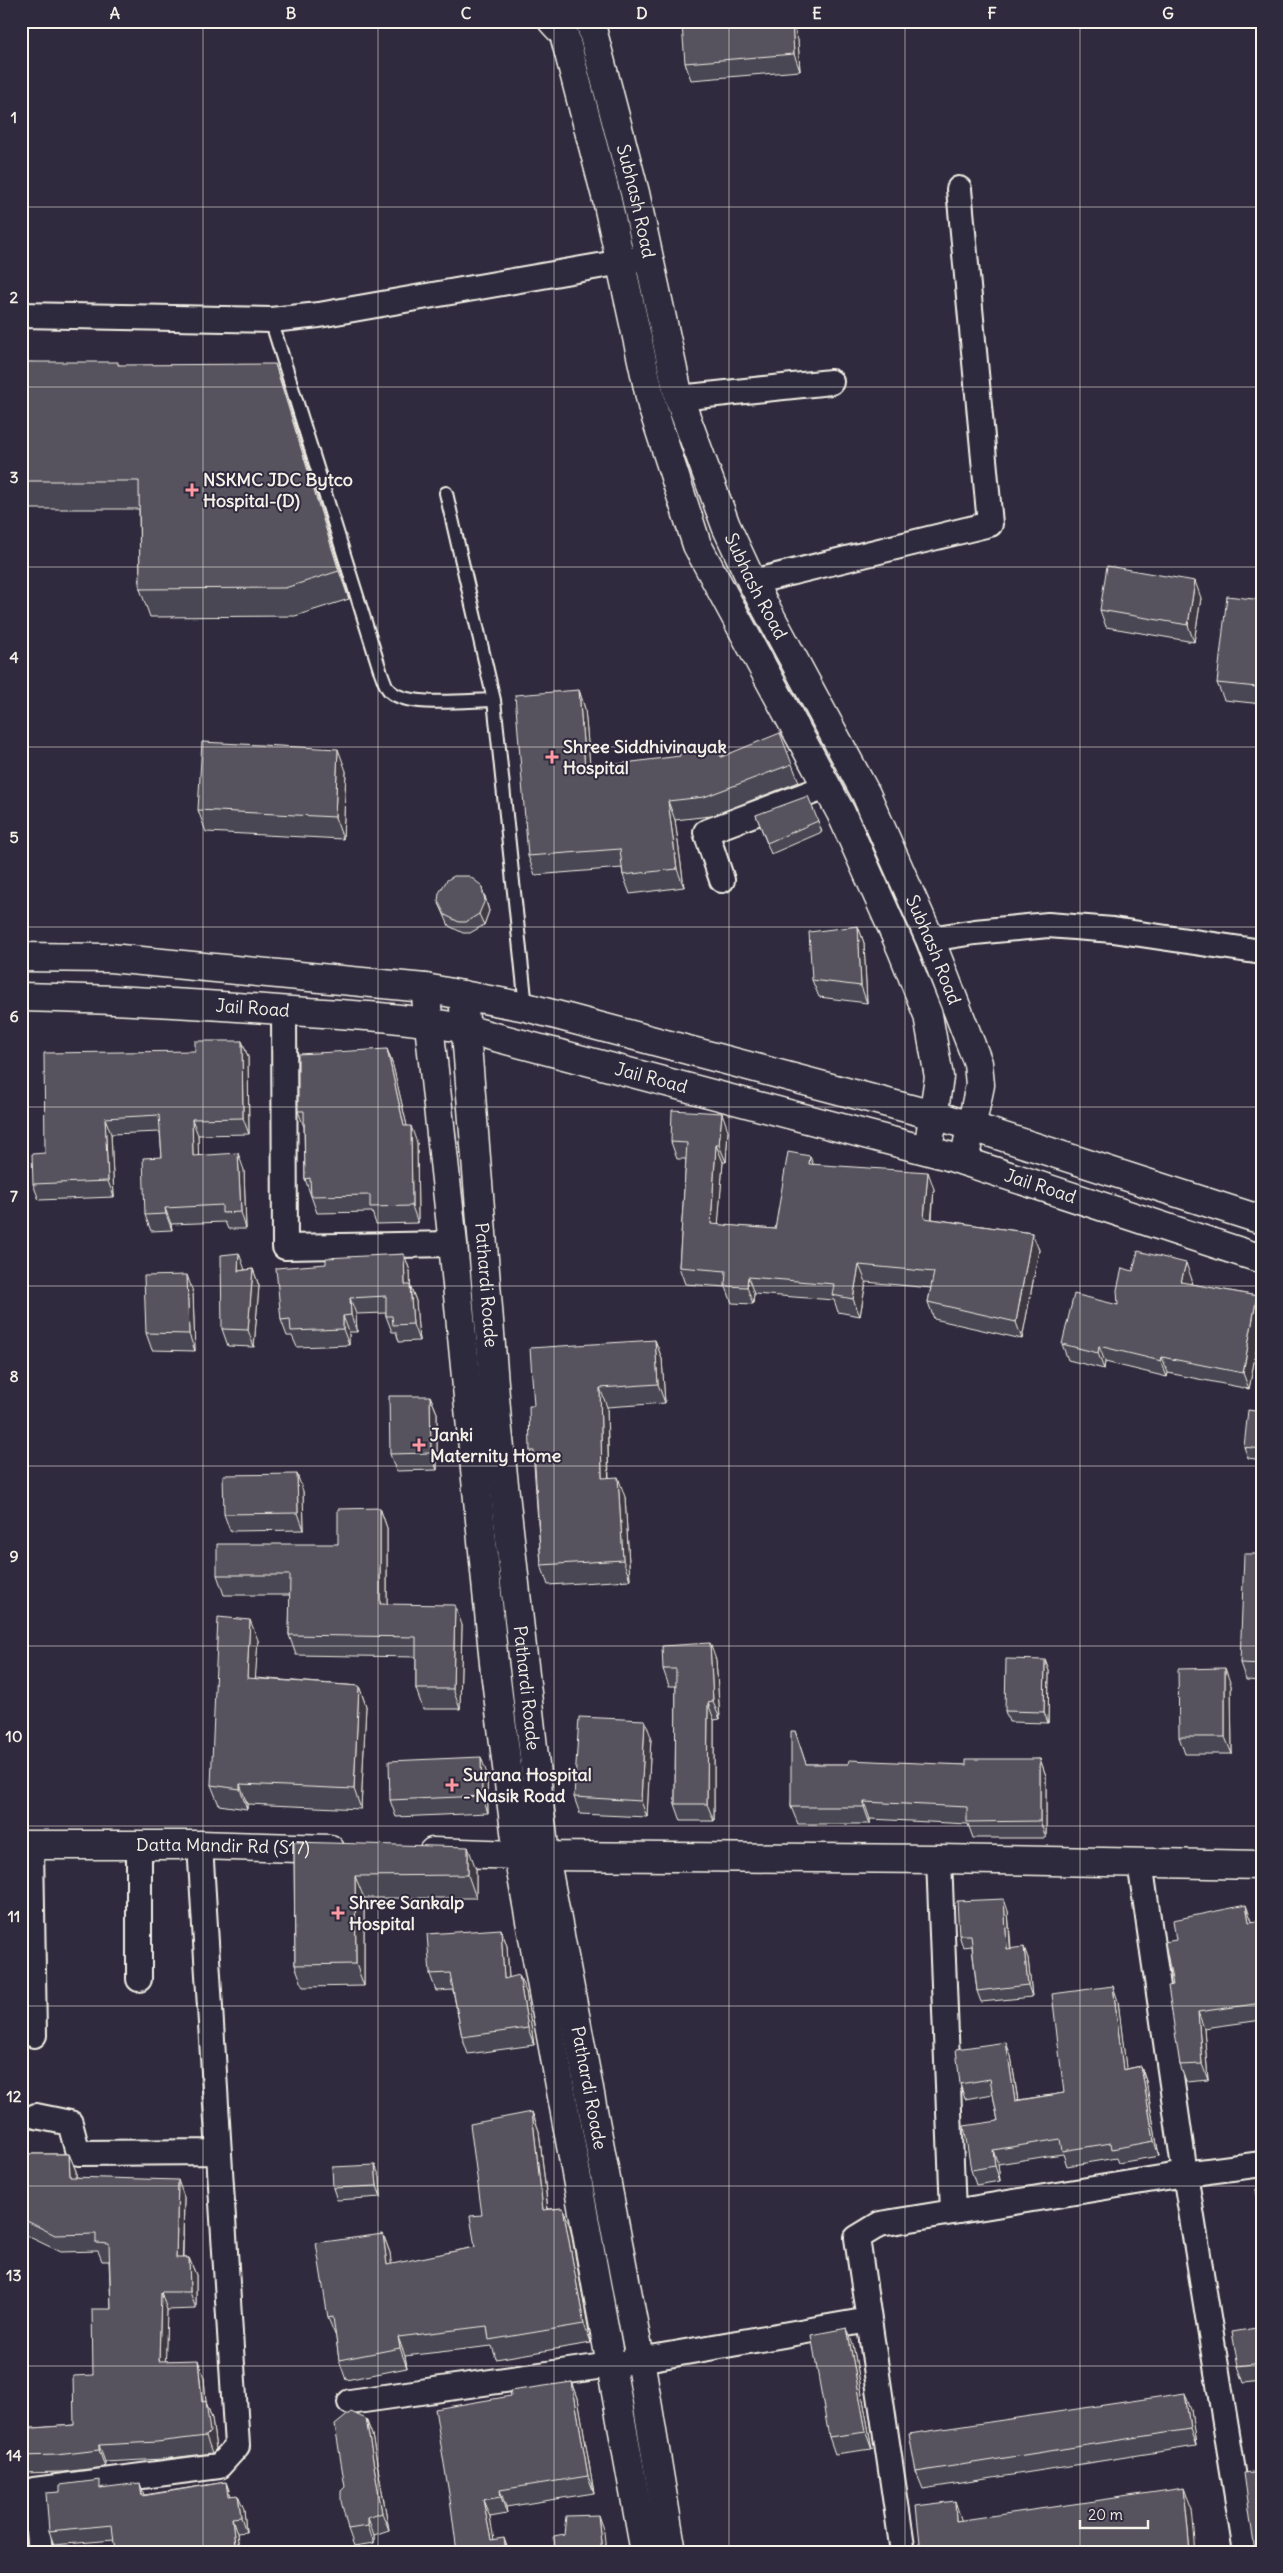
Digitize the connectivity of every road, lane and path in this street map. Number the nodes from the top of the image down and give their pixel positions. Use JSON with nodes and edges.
{"nodes":[{"id":1,"x":552,"y":21,"type":"edge"},
{"id":2,"x":590,"y":21,"type":"edge"},
{"id":3,"x":959,"y":189,"type":"dead end"},
{"id":4,"x":649,"y":257,"type":"junction"},
{"id":5,"x":621,"y":263,"type":"junction"},
{"id":6,"x":21,"y":315,"type":"edge"},
{"id":7,"x":271,"y":320,"type":"junction"},
{"id":8,"x":831,"y":382,"type":"dead end"},
{"id":9,"x":679,"y":398,"type":"junction"},
{"id":10,"x":446,"y":493,"type":"dead end"},
{"id":11,"x":752,"y":582,"type":"junction"},
{"id":12,"x":494,"y":700,"type":"junction"},
{"id":13,"x":826,"y":787,"type":"junction"},
{"id":14,"x":722,"y":880,"type":"dead end"},
{"id":15,"x":930,"y":939,"type":"junction"},
{"id":16,"x":1262,"y":952,"type":"edge"},
{"id":17,"x":21,"y":957,"type":"edge"},
{"id":18,"x":426,"y":988,"type":"junction"},
{"id":19,"x":463,"y":995,"type":"junction"},
{"id":20,"x":21,"y":997,"type":"edge"},
{"id":21,"x":526,"y":1007,"type":"junction"},
{"id":22,"x":284,"y":1010,"type":"junction"},
{"id":23,"x":430,"y":1022,"type":"junction"},
{"id":24,"x":465,"y":1029,"type":"junction"},
{"id":25,"x":934,"y":1115,"type":"junction"},
{"id":26,"x":970,"y":1126,"type":"junction"},
{"id":27,"x":928,"y":1150,"type":"junction"},
{"id":28,"x":964,"y":1161,"type":"junction"},
{"id":29,"x":1262,"y":1220,"type":"edge"},
{"id":30,"x":454,"y":1244,"type":"junction"},
{"id":31,"x":1261,"y":1258,"type":"edge"},
{"id":32,"x":26,"y":1845,"type":"edge"},
{"id":33,"x":139,"y":1845,"type":"junction"},
{"id":34,"x":200,"y":1845,"type":"junction"},
{"id":35,"x":359,"y":1850,"type":"edge"},
{"id":36,"x":409,"y":1851,"type":"edge"},
{"id":37,"x":518,"y":1855,"type":"junction"},
{"id":38,"x":545,"y":1856,"type":"junction"},
{"id":39,"x":940,"y":1858,"type":"junction"},
{"id":40,"x":1140,"y":1862,"type":"junction"},
{"id":41,"x":1261,"y":1867,"type":"edge"},
{"id":42,"x":139,"y":1979,"type":"dead end"},
{"id":43,"x":34,"y":2035,"type":"dead end"},
{"id":44,"x":36,"y":2116,"type":"dead end"},
{"id":45,"x":219,"y":2152,"type":"junction"},
{"id":46,"x":1262,"y":2164,"type":"edge"},
{"id":47,"x":1185,"y":2174,"type":"junction"},
{"id":48,"x":952,"y":2212,"type":"junction"},
{"id":49,"x":869,"y":2320,"type":"junction"},
{"id":50,"x":640,"y":2360,"type":"junction"},
{"id":51,"x":611,"y":2365,"type":"junction"},
{"id":52,"x":350,"y":2402,"type":"dead end"},
{"id":53,"x":40,"y":2552,"type":"edge"},
{"id":54,"x":645,"y":2552,"type":"edge"},
{"id":55,"x":672,"y":2552,"type":"edge"},
{"id":56,"x":903,"y":2552,"type":"edge"},
{"id":57,"x":1246,"y":2552,"type":"edge"}],
"edges":[{"from":1,"to":5,"type":"main road","name":"Subhash Road"},
{"from":2,"to":4,"type":"main road","name":"Subhash Road"},
{"from":3,"to":11,"type":"street"},
{"from":4,"to":5,"type":"street"},
{"from":4,"to":9,"type":"main road","name":"Subhash Road"},
{"from":5,"to":7,"type":"street"},
{"from":5,"to":13,"type":"main road","name":"Subhash Road"},
{"from":6,"to":7,"type":"street"},
{"from":7,"to":12,"type":"lane"},
{"from":8,"to":9,"type":"street"},
{"from":9,"to":11,"type":"main road","name":"Subhash Road"},
{"from":10,"to":12,"type":"lane"},
{"from":11,"to":15,"type":"main road","name":"Subhash Road"},
{"from":12,"to":21,"type":"lane"},
{"from":13,"to":14,"type":"street"},
{"from":13,"to":25,"type":"main road","name":"Subhash Road"},
{"from":15,"to":16,"type":"street"},
{"from":15,"to":26,"type":"main road","name":"Subhash Road"},
{"from":17,"to":18,"type":"main road","name":"Jail Road"},
{"from":18,"to":19,"type":"main road","name":"Jail Road"},
{"from":18,"to":23,"type":"main road"},
{"from":19,"to":21,"type":"main road","name":"Jail Road"},
{"from":19,"to":24,"type":"main road","name":"Pathardi Roade"},
{"from":20,"to":22,"type":"main road","name":"Jail Road"},
{"from":21,"to":25,"type":"main road","name":"Jail Road"},
{"from":22,"to":23,"type":"main road","name":"Jail Road"},
{"from":22,"to":30,"type":"street"},
{"from":23,"to":24,"type":"main road","name":"Jail Road"},
{"from":23,"to":30,"type":"main road"},
{"from":24,"to":27,"type":"main road","name":"Jail Road"},
{"from":24,"to":38,"type":"main road","name":"Pathardi Roade"},
{"from":25,"to":26,"type":"main road","name":"Jail Road"},
{"from":25,"to":27,"type":"main road","name":"Subhash Road"},
{"from":26,"to":28,"type":"main road","name":"Subhash Road"},
{"from":26,"to":29,"type":"main road","name":"Jail Road"},
{"from":27,"to":28,"type":"main road","name":"Jail Road"},
{"from":28,"to":31,"type":"main road","name":"Jail Road"},
{"from":30,"to":37,"type":"main road"},
{"from":32,"to":33,"type":"main road","name":"Datta Mandir Rd (S17)"},
{"from":32,"to":43,"type":"street"},
{"from":33,"to":34,"type":"main road","name":"Datta Mandir Rd (S17)"},
{"from":33,"to":42,"type":"street"},
{"from":34,"to":35,"type":"main road","name":"Datta Mandir Rd (S17)"},
{"from":34,"to":45,"type":"street"},
{"from":36,"to":37,"type":"main road"},
{"from":37,"to":38,"type":"main road"},
{"from":37,"to":51,"type":"main road"},
{"from":38,"to":39,"type":"main road"},
{"from":38,"to":50,"type":"main road","name":"Pathardi Roade"},
{"from":39,"to":40,"type":"main road"},
{"from":39,"to":48,"type":"street"},
{"from":40,"to":41,"type":"main road"},
{"from":40,"to":47,"type":"street"},
{"from":44,"to":45,"type":"street"},
{"from":45,"to":53,"type":"street"},
{"from":46,"to":47,"type":"street"},
{"from":47,"to":48,"type":"street"},
{"from":47,"to":57,"type":"street"},
{"from":48,"to":49,"type":"street"},
{"from":49,"to":50,"type":"street"},
{"from":49,"to":56,"type":"street"},
{"from":50,"to":51,"type":"street"},
{"from":50,"to":55,"type":"main road","name":"Pathardi Roade"},
{"from":51,"to":52,"type":"street"},
{"from":51,"to":54,"type":"main road"}]}
